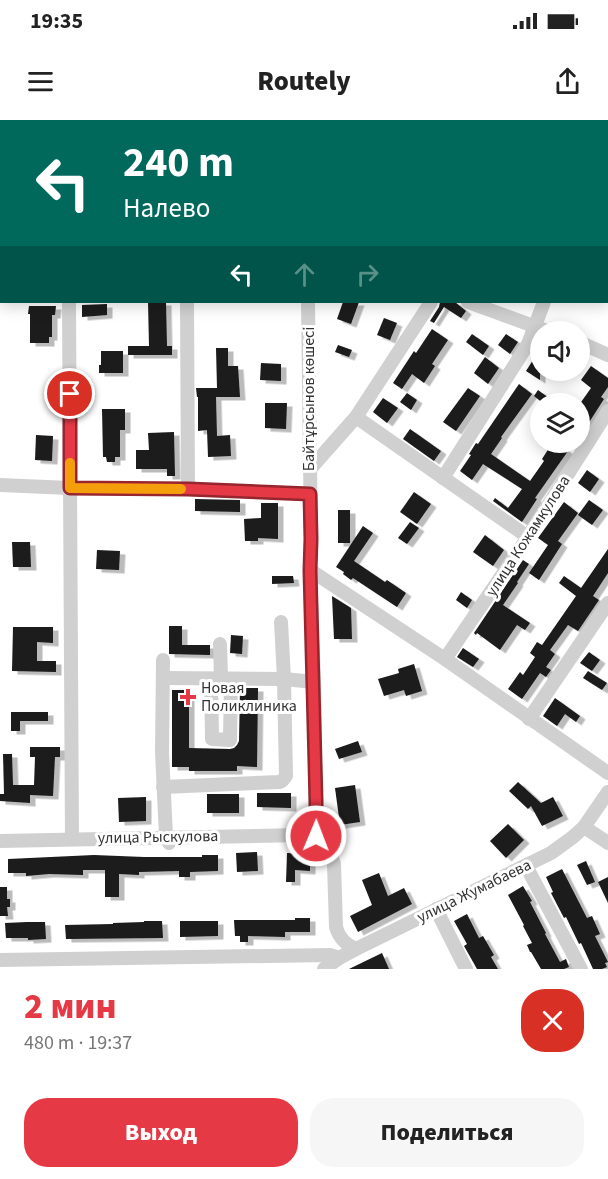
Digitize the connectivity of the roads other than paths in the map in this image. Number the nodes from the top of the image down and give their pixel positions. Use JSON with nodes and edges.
{"nodes":[{"id":1,"x":69,"y":303,"type":"edge"},
{"id":2,"x":187,"y":303,"type":"edge"},
{"id":3,"x":308,"y":303,"type":"edge"},
{"id":4,"x":430,"y":303,"type":"edge"},
{"id":5,"x":471,"y":303,"type":"edge"},
{"id":6,"x":544,"y":303,"type":"edge"},
{"id":7,"x":537,"y":321,"type":"edge"},
{"id":8,"x":530,"y":324,"type":"edge"},
{"id":9,"x":530,"y":339,"type":"edge"},
{"id":10,"x":590,"y":347,"type":"edge"},
{"id":11,"x":608,"y":355,"type":"edge"},
{"id":12,"x":608,"y":411,"type":"edge"},
{"id":13,"x":356,"y":417,"type":"junction"},
{"id":14,"x":310,"y":469,"type":"junction"},
{"id":15,"x":443,"y":478,"type":"junction"},
{"id":16,"x":0,"y":485,"type":"edge"},
{"id":17,"x":70,"y":488,"type":"junction"},
{"id":18,"x":188,"y":489,"type":"junction"},
{"id":19,"x":310,"y":494,"type":"junction"},
{"id":20,"x":528,"y":537,"type":"junction"},
{"id":21,"x":310,"y":570,"type":"junction"},
{"id":22,"x":608,"y":603,"type":"edge"},
{"id":23,"x":281,"y":622,"type":"dead end"},
{"id":24,"x":220,"y":644,"type":"dead end"},
{"id":25,"x":446,"y":659,"type":"junction"},
{"id":26,"x":163,"y":660,"type":"dead end"},
{"id":27,"x":163,"y":678,"type":"junction"},
{"id":28,"x":221,"y":679,"type":"junction"},
{"id":29,"x":284,"y":679,"type":"junction"},
{"id":30,"x":314,"y":682,"type":"junction"},
{"id":31,"x":529,"y":719,"type":"junction"},
{"id":32,"x":608,"y":773,"type":"edge"},
{"id":33,"x":164,"y":787,"type":"junction"},
{"id":34,"x":608,"y":792,"type":"edge"},
{"id":35,"x":584,"y":827,"type":"junction"},
{"id":36,"x":316,"y":836,"type":"junction"},
{"id":37,"x":72,"y":839,"type":"junction"},
{"id":38,"x":0,"y":841,"type":"edge"},
{"id":39,"x":168,"y":841,"type":"junction"},
{"id":40,"x":608,"y":843,"type":"edge"},
{"id":41,"x":526,"y":866,"type":"junction"},
{"id":42,"x":436,"y":909,"type":"junction"},
{"id":43,"x":356,"y":949,"type":"junction"},
{"id":44,"x":339,"y":958,"type":"junction"},
{"id":45,"x":0,"y":960,"type":"edge"},
{"id":46,"x":324,"y":969,"type":"edge"},
{"id":47,"x":466,"y":969,"type":"edge"},
{"id":48,"x":580,"y":969,"type":"edge"}],
"edges":[{"from":1,"to":17,"type":"street"},
{"from":2,"to":18,"type":"street"},
{"from":3,"to":14,"type":"street","name":"Байтұрсынов көшесі"},
{"from":4,"to":13,"type":"street"},
{"from":5,"to":8,"type":"street"},
{"from":6,"to":7,"type":"street"},
{"from":9,"to":15,"type":"street"},
{"from":10,"to":11,"type":"street"},
{"from":12,"to":20,"type":"street","name":"улица Кожамкулова"},
{"from":13,"to":14,"type":"street"},
{"from":13,"to":15,"type":"street"},
{"from":14,"to":19,"type":"street","name":"Байтұрсынов көшесі"},
{"from":15,"to":20,"type":"street"},
{"from":16,"to":17,"type":"street"},
{"from":17,"to":18,"type":"street"},
{"from":17,"to":37,"type":"street"},
{"from":18,"to":19,"type":"street"},
{"from":19,"to":21,"type":"street","name":"Байтұрсынов көшесі"},
{"from":20,"to":25,"type":"street","name":"улица Кожамкулова"},
{"from":21,"to":25,"type":"street"},
{"from":21,"to":30,"type":"street","name":"Байтұрсынов көшесі"},
{"from":22,"to":31,"type":"street"},
{"from":23,"to":29,"type":"street"},
{"from":24,"to":28,"type":"street"},
{"from":25,"to":31,"type":"street"},
{"from":26,"to":27,"type":"street"},
{"from":27,"to":28,"type":"street"},
{"from":27,"to":33,"type":"street"},
{"from":28,"to":29,"type":"street"},
{"from":29,"to":30,"type":"street"},
{"from":29,"to":33,"type":"street"},
{"from":30,"to":36,"type":"street","name":"Байтұрсынов көшесі"},
{"from":31,"to":32,"type":"street"},
{"from":33,"to":39,"type":"street"},
{"from":34,"to":35,"type":"street","name":"улица Жумабаева"},
{"from":35,"to":40,"type":"street"},
{"from":35,"to":41,"type":"street","name":"улица Жумабаева"},
{"from":36,"to":39,"type":"street","name":"улица Рыскулова"},
{"from":36,"to":43,"type":"street"},
{"from":37,"to":38,"type":"street","name":"улица Рыскулова"},
{"from":37,"to":39,"type":"street","name":"улица Рыскулова"},
{"from":41,"to":42,"type":"street","name":"улица Жумабаева"},
{"from":41,"to":48,"type":"street"},
{"from":42,"to":43,"type":"street","name":"улица Жумабаева"},
{"from":42,"to":47,"type":"street"},
{"from":43,"to":44,"type":"street","name":"улица Жумабаева"},
{"from":44,"to":45,"type":"street"},
{"from":44,"to":46,"type":"street","name":"улица Жумабаева"}]}
